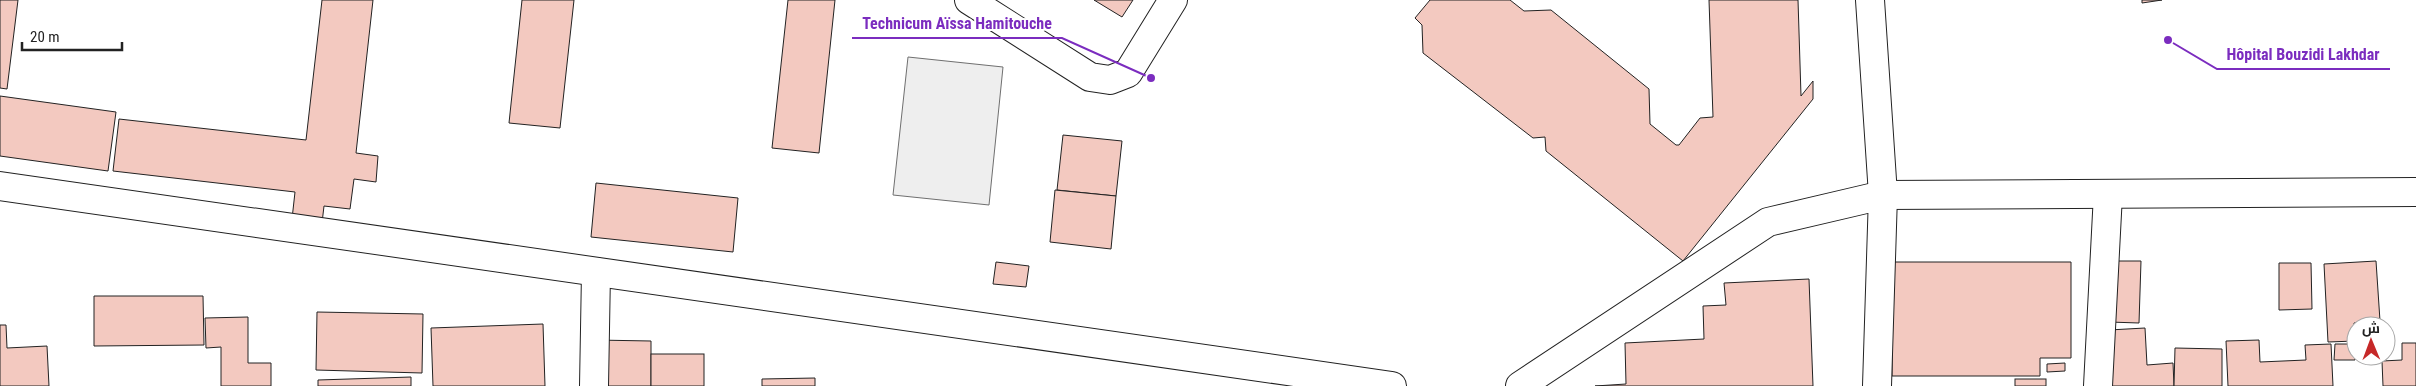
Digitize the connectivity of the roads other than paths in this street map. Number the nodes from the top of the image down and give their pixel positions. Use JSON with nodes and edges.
{"nodes":[{"id":1,"x":970,"y":0,"type":"edge"},
{"id":2,"x":1173,"y":0,"type":"edge"},
{"id":3,"x":1870,"y":0,"type":"edge"},
{"id":4,"x":0,"y":186,"type":"edge"},
{"id":5,"x":2416,"y":192,"type":"edge"},
{"id":6,"x":2108,"y":194,"type":"junction"},
{"id":7,"x":1884,"y":195,"type":"junction"},
{"id":8,"x":596,"y":272,"type":"junction"},
{"id":9,"x":1331,"y":382,"type":"edge"},
{"id":10,"x":594,"y":386,"type":"edge"},
{"id":11,"x":1392,"y":386,"type":"edge"},
{"id":12,"x":1520,"y":386,"type":"edge"},
{"id":13,"x":1877,"y":386,"type":"edge"},
{"id":14,"x":2098,"y":386,"type":"edge"}],
"edges":[{"from":1,"to":2,"type":"street"},
{"from":3,"to":7,"type":"street"},
{"from":4,"to":8,"type":"street"},
{"from":5,"to":6,"type":"street"},
{"from":6,"to":7,"type":"street"},
{"from":6,"to":14,"type":"street"},
{"from":7,"to":12,"type":"street"},
{"from":7,"to":13,"type":"street"},
{"from":8,"to":9,"type":"street"},
{"from":8,"to":10,"type":"street"},
{"from":9,"to":11,"type":"street"}]}
